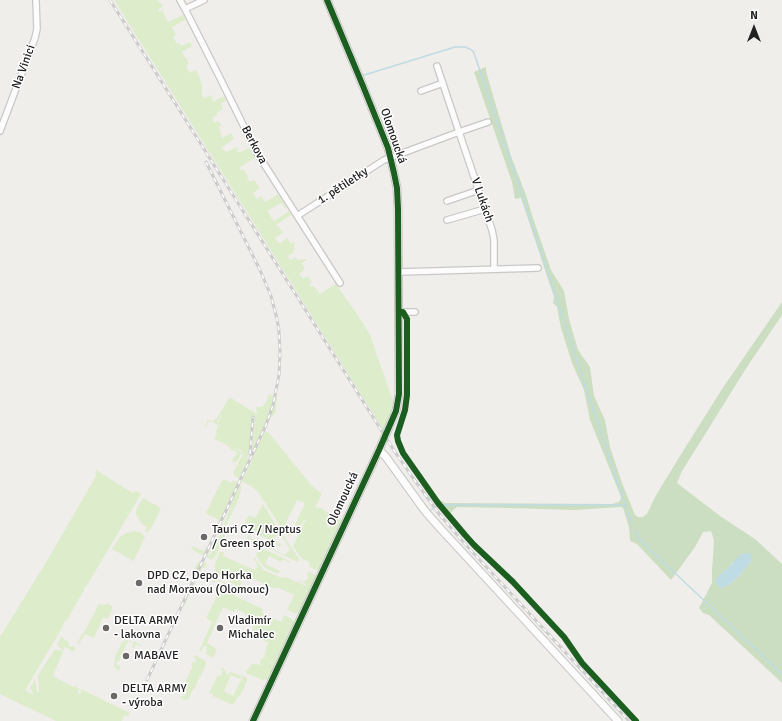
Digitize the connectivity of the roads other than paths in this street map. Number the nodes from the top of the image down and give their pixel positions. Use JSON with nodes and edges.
{"nodes":[{"id":1,"x":36,"y":0,"type":"edge"},
{"id":2,"x":180,"y":0,"type":"edge"},
{"id":3,"x":204,"y":0,"type":"edge"},
{"id":4,"x":327,"y":0,"type":"edge"},
{"id":5,"x":185,"y":9,"type":"junction"},
{"id":6,"x":437,"y":66,"type":"dead end"},
{"id":7,"x":443,"y":83,"type":"junction"},
{"id":8,"x":422,"y":91,"type":"dead end"},
{"id":9,"x":488,"y":122,"type":"dead end"},
{"id":10,"x":0,"y":132,"type":"edge"},
{"id":11,"x":459,"y":132,"type":"junction"},
{"id":12,"x":391,"y":157,"type":"junction"},
{"id":13,"x":479,"y":190,"type":"junction"},
{"id":14,"x":446,"y":201,"type":"dead end"},
{"id":15,"x":485,"y":209,"type":"junction"},
{"id":16,"x":297,"y":216,"type":"junction"},
{"id":17,"x":447,"y":220,"type":"dead end"},
{"id":18,"x":538,"y":268,"type":"dead end"},
{"id":19,"x":494,"y":269,"type":"junction"},
{"id":20,"x":399,"y":272,"type":"junction"},
{"id":21,"x":340,"y":283,"type":"dead end"},
{"id":22,"x":399,"y":312,"type":"junction"},
{"id":23,"x":415,"y":312,"type":"dead end"},
{"id":24,"x":379,"y":450,"type":"junction"},
{"id":25,"x":253,"y":721,"type":"edge"},
{"id":26,"x":618,"y":721,"type":"edge"}],
"edges":[{"from":1,"to":10,"type":"street","name":"Na Vinici"},
{"from":2,"to":5,"type":"street","name":"Berkova"},
{"from":3,"to":5,"type":"street"},
{"from":4,"to":12,"type":"street","name":"Olomoucká"},
{"from":5,"to":16,"type":"street","name":"Berkova"},
{"from":6,"to":7,"type":"street","name":"V Lukách"},
{"from":7,"to":8,"type":"street"},
{"from":7,"to":11,"type":"street","name":"V Lukách"},
{"from":9,"to":11,"type":"street"},
{"from":11,"to":12,"type":"street"},
{"from":11,"to":13,"type":"street","name":"V Lukách"},
{"from":12,"to":16,"type":"street","name":"1. pětiletky"},
{"from":12,"to":20,"type":"street","name":"Olomoucká"},
{"from":13,"to":14,"type":"street"},
{"from":13,"to":15,"type":"street","name":"V Lukách"},
{"from":15,"to":17,"type":"street"},
{"from":15,"to":19,"type":"street","name":"V Lukách"},
{"from":16,"to":21,"type":"street","name":"Berkova"},
{"from":18,"to":19,"type":"street"},
{"from":19,"to":20,"type":"street"},
{"from":20,"to":22,"type":"street","name":"Olomoucká"},
{"from":22,"to":23,"type":"street"},
{"from":22,"to":24,"type":"street","name":"Olomoucká"},
{"from":24,"to":25,"type":"street","name":"Olomoucká"},
{"from":24,"to":26,"type":"street"}]}
